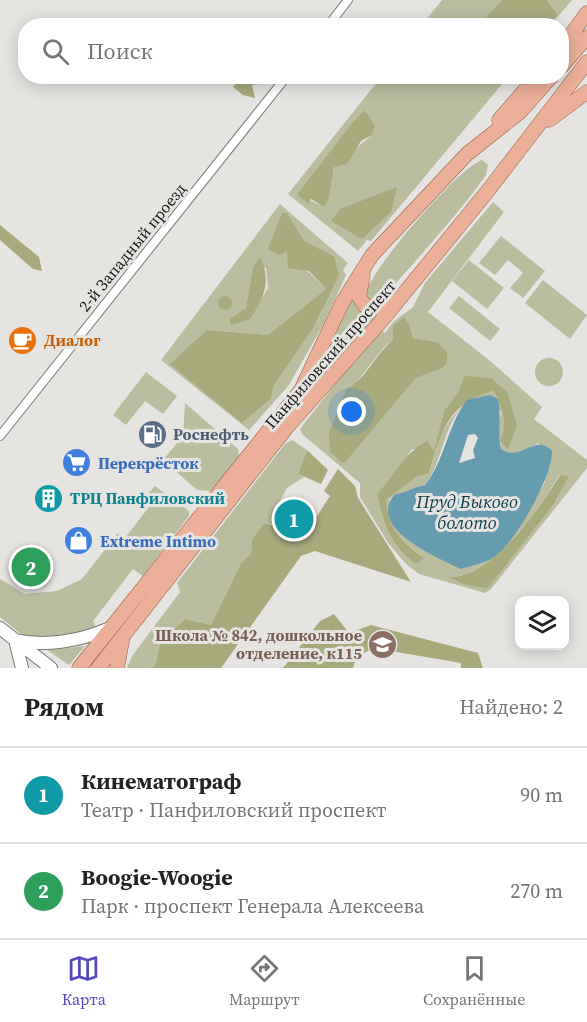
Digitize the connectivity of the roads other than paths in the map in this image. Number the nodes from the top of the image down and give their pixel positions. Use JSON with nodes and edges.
{"nodes":[{"id":1,"x":348,"y":0,"type":"edge"},
{"id":2,"x":587,"y":13,"type":"edge"},
{"id":3,"x":333,"y":18,"type":"edge"},
{"id":4,"x":569,"y":37,"type":"edge"},
{"id":5,"x":587,"y":37,"type":"edge"},
{"id":6,"x":569,"y":57,"type":"edge"},
{"id":7,"x":587,"y":62,"type":"edge"},
{"id":8,"x":281,"y":84,"type":"edge"},
{"id":9,"x":530,"y":84,"type":"edge"},
{"id":10,"x":545,"y":84,"type":"edge"},
{"id":11,"x":587,"y":92,"type":"edge"},
{"id":12,"x":482,"y":140,"type":"junction"},
{"id":13,"x":528,"y":140,"type":"junction"},
{"id":14,"x":368,"y":261,"type":"junction"},
{"id":15,"x":397,"y":301,"type":"junction"},
{"id":16,"x":0,"y":436,"type":"edge"},
{"id":17,"x":0,"y":628,"type":"edge"},
{"id":18,"x":110,"y":628,"type":"junction"},
{"id":19,"x":123,"y":637,"type":"junction"},
{"id":20,"x":15,"y":640,"type":"junction"},
{"id":21,"x":22,"y":668,"type":"edge"},
{"id":22,"x":51,"y":668,"type":"edge"},
{"id":23,"x":79,"y":668,"type":"edge"},
{"id":24,"x":98,"y":668,"type":"edge"},
{"id":25,"x":117,"y":668,"type":"edge"}],
"edges":[{"from":1,"to":3,"type":"street"},
{"from":2,"to":4,"type":"main road"},
{"from":5,"to":6,"type":"main road"},
{"from":7,"to":13,"type":"main road","name":"Панфиловский проспект"},
{"from":8,"to":16,"type":"street","name":"2-й Западный проезд"},
{"from":9,"to":12,"type":"main road"},
{"from":10,"to":12,"type":"main road","name":"Панфиловский проспект"},
{"from":11,"to":13,"type":"main road"},
{"from":12,"to":14,"type":"main road","name":"Панфиловский проспект"},
{"from":13,"to":15,"type":"main road","name":"Панфиловский проспект"},
{"from":14,"to":15,"type":"main road"},
{"from":14,"to":18,"type":"main road","name":"Панфиловский проспект"},
{"from":15,"to":19,"type":"main road","name":"Панфиловский проспект"},
{"from":17,"to":20,"type":"main road"},
{"from":18,"to":20,"type":"main road"},
{"from":18,"to":23,"type":"main road","name":"Панфиловский проспект"},
{"from":19,"to":24,"type":"main road","name":"Панфиловский проспект"},
{"from":19,"to":25,"type":"main road"},
{"from":20,"to":21,"type":"main road"},
{"from":20,"to":22,"type":"main road"}]}
